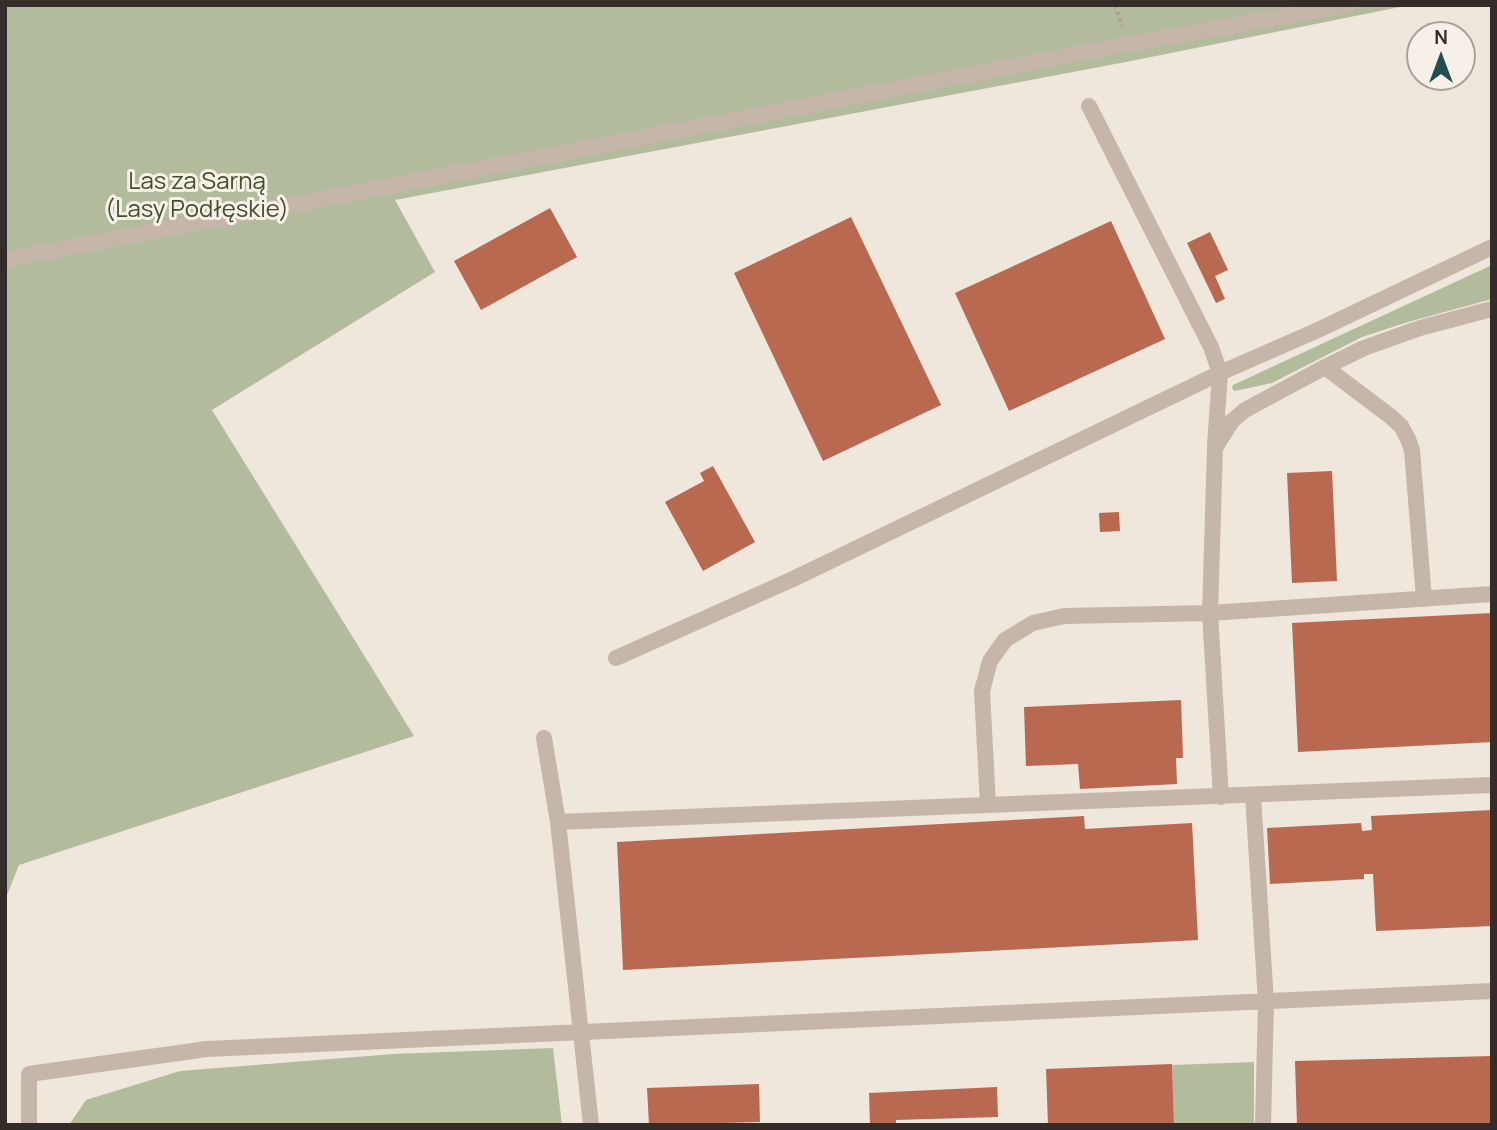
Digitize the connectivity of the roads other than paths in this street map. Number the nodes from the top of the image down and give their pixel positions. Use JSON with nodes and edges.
{"nodes":[{"id":1,"x":1349,"y":5,"type":"edge"},
{"id":2,"x":1089,"y":106,"type":"dead end"},
{"id":3,"x":1492,"y":247,"type":"edge"},
{"id":4,"x":5,"y":260,"type":"edge"},
{"id":5,"x":1492,"y":309,"type":"edge"},
{"id":6,"x":1325,"y":367,"type":"junction"},
{"id":7,"x":1220,"y":373,"type":"junction"},
{"id":8,"x":1214,"y":448,"type":"junction"},
{"id":9,"x":1492,"y":594,"type":"edge"},
{"id":10,"x":1424,"y":599,"type":"junction"},
{"id":11,"x":1210,"y":613,"type":"junction"},
{"id":12,"x":616,"y":658,"type":"dead end"},
{"id":13,"x":544,"y":738,"type":"dead end"},
{"id":14,"x":1492,"y":785,"type":"edge"},
{"id":15,"x":1253,"y":795,"type":"junction"},
{"id":16,"x":1221,"y":797,"type":"junction"},
{"id":17,"x":988,"y":806,"type":"junction"},
{"id":18,"x":558,"y":822,"type":"junction"},
{"id":19,"x":1492,"y":991,"type":"edge"},
{"id":20,"x":1266,"y":1002,"type":"junction"},
{"id":21,"x":580,"y":1032,"type":"junction"},
{"id":22,"x":29,"y":1125,"type":"edge"},
{"id":23,"x":591,"y":1125,"type":"edge"},
{"id":24,"x":1263,"y":1125,"type":"edge"}],
"edges":[{"from":1,"to":4,"type":"lane"},
{"from":2,"to":7,"type":"lane"},
{"from":3,"to":7,"type":"lane"},
{"from":5,"to":6,"type":"lane"},
{"from":6,"to":8,"type":"lane"},
{"from":6,"to":10,"type":"lane"},
{"from":7,"to":8,"type":"lane"},
{"from":7,"to":12,"type":"lane"},
{"from":8,"to":11,"type":"lane"},
{"from":9,"to":10,"type":"lane"},
{"from":10,"to":11,"type":"lane"},
{"from":11,"to":16,"type":"lane"},
{"from":11,"to":17,"type":"lane"},
{"from":13,"to":18,"type":"lane"},
{"from":14,"to":15,"type":"lane"},
{"from":15,"to":16,"type":"lane"},
{"from":15,"to":20,"type":"lane"},
{"from":16,"to":17,"type":"lane"},
{"from":17,"to":18,"type":"lane"},
{"from":18,"to":21,"type":"lane"},
{"from":19,"to":20,"type":"lane"},
{"from":20,"to":21,"type":"lane"},
{"from":20,"to":24,"type":"lane"},
{"from":21,"to":22,"type":"lane"},
{"from":21,"to":23,"type":"lane"}]}
